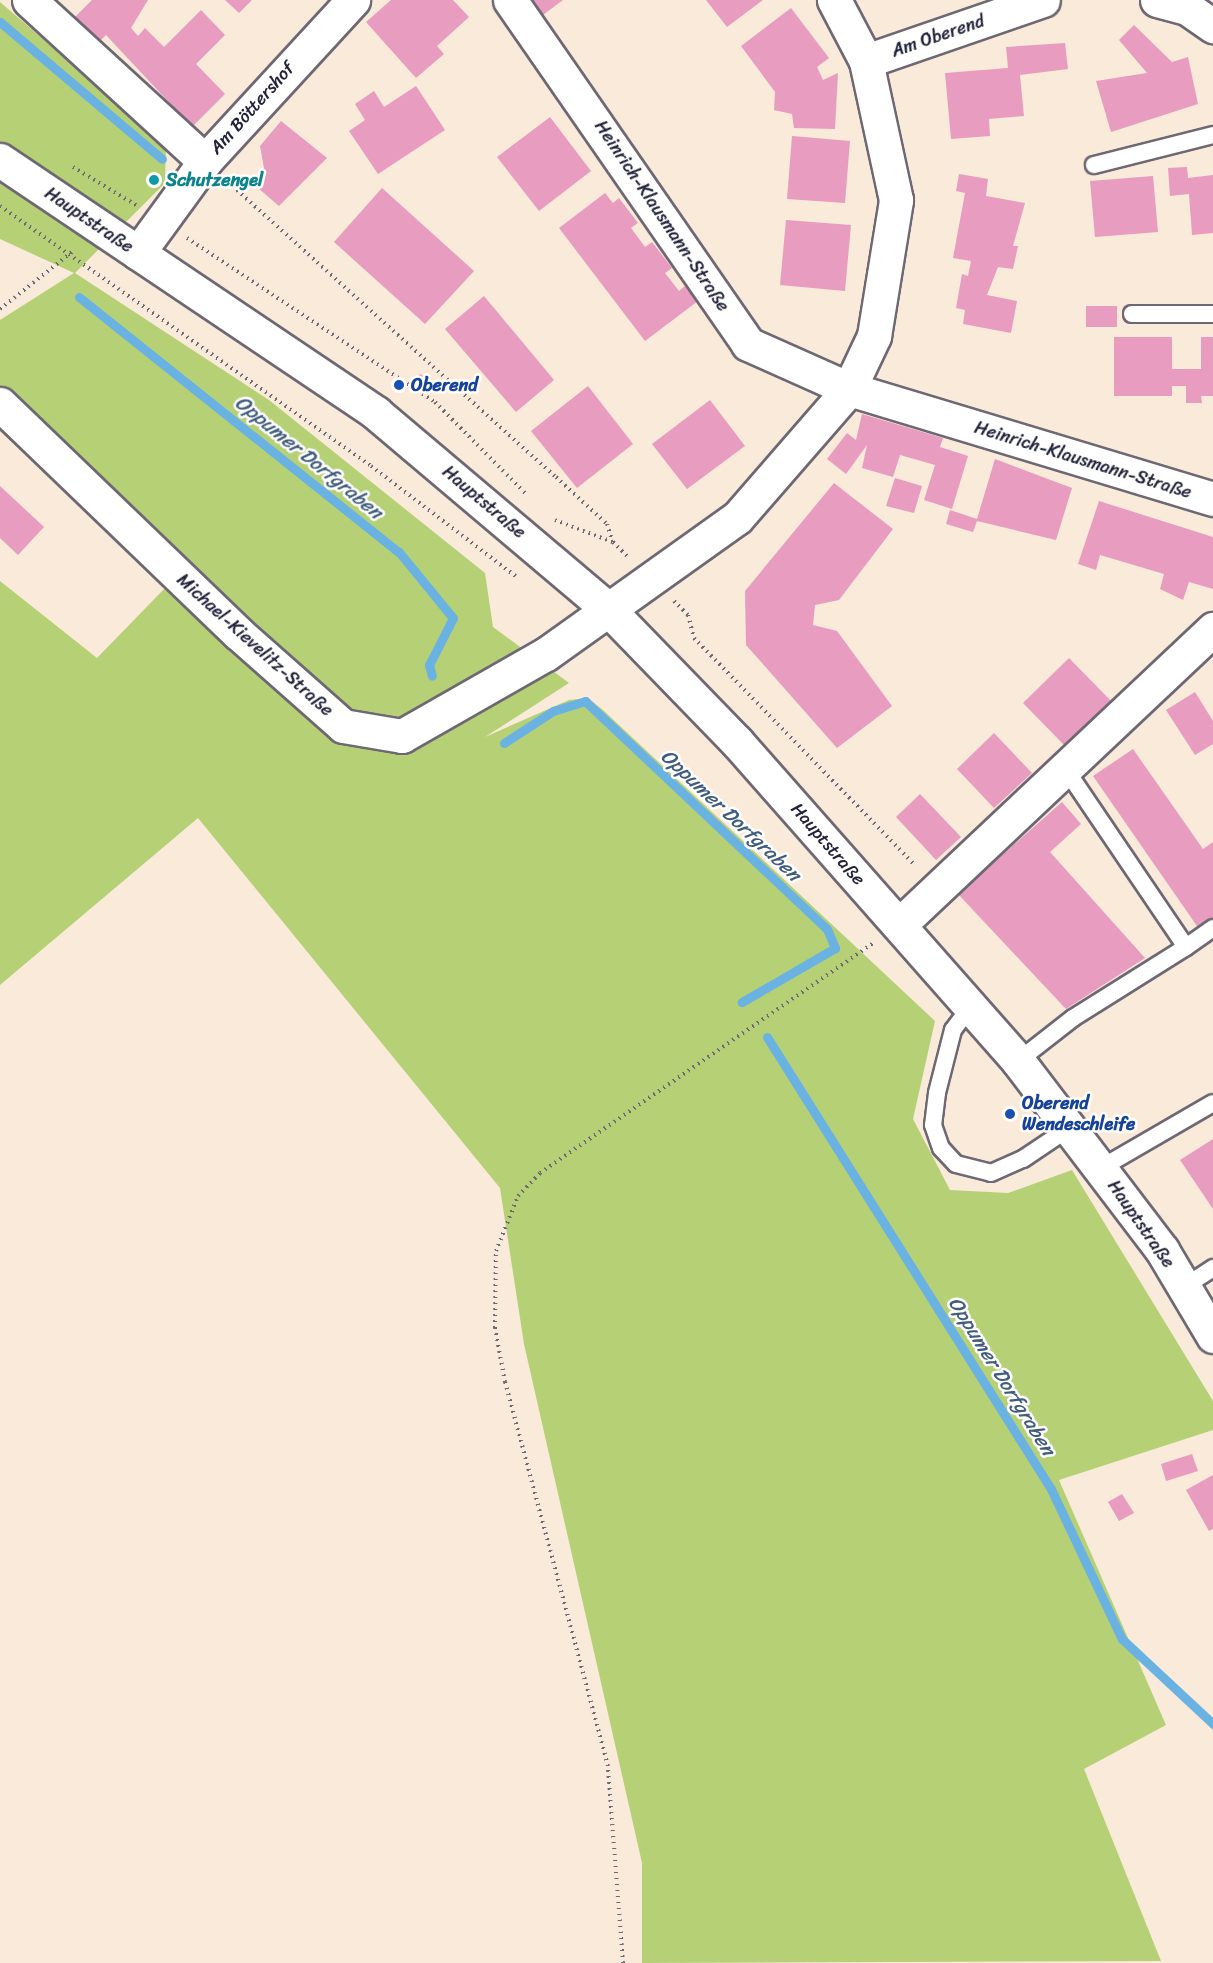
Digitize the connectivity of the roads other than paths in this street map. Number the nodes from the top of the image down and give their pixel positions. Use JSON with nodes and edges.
{"nodes":[{"id":1,"x":29,"y":0,"type":"edge"},
{"id":2,"x":353,"y":0,"type":"edge"},
{"id":3,"x":510,"y":0,"type":"edge"},
{"id":4,"x":834,"y":0,"type":"edge"},
{"id":5,"x":1043,"y":0,"type":"edge"},
{"id":6,"x":1157,"y":0,"type":"edge"},
{"id":7,"x":1213,"y":26,"type":"edge"},
{"id":8,"x":866,"y":61,"type":"junction"},
{"id":9,"x":1213,"y":135,"type":"edge"},
{"id":10,"x":0,"y":160,"type":"edge"},
{"id":11,"x":206,"y":161,"type":"junction"},
{"id":12,"x":1094,"y":165,"type":"dead end"},
{"id":13,"x":138,"y":253,"type":"junction"},
{"id":14,"x":1132,"y":314,"type":"dead end"},
{"id":15,"x":1213,"y":314,"type":"edge"},
{"id":16,"x":849,"y":389,"type":"junction"},
{"id":17,"x":0,"y":404,"type":"edge"},
{"id":18,"x":1213,"y":499,"type":"edge"},
{"id":19,"x":610,"y":611,"type":"junction"},
{"id":20,"x":1213,"y":629,"type":"edge"},
{"id":21,"x":1066,"y":770,"type":"junction"},
{"id":22,"x":898,"y":925,"type":"junction"},
{"id":23,"x":1213,"y":928,"type":"edge"},
{"id":24,"x":1186,"y":947,"type":"junction"},
{"id":25,"x":971,"y":1006,"type":"junction"},
{"id":26,"x":1018,"y":1061,"type":"junction"},
{"id":27,"x":1213,"y":1103,"type":"edge"},
{"id":28,"x":1072,"y":1126,"type":"junction"},
{"id":29,"x":1101,"y":1168,"type":"junction"},
{"id":30,"x":1213,"y":1268,"type":"edge"},
{"id":31,"x":1184,"y":1287,"type":"junction"},
{"id":32,"x":1213,"y":1336,"type":"edge"}],
"edges":[{"from":1,"to":11,"type":"street"},
{"from":2,"to":11,"type":"street","name":"Am Böttershof"},
{"from":3,"to":16,"type":"street","name":"Heinrich-Klausmann-Straße"},
{"from":4,"to":8,"type":"street"},
{"from":5,"to":8,"type":"street","name":"Am Oberend"},
{"from":6,"to":7,"type":"street"},
{"from":8,"to":16,"type":"street"},
{"from":9,"to":12,"type":"lane"},
{"from":10,"to":13,"type":"street","name":"Hauptstraße"},
{"from":11,"to":13,"type":"street","name":"Am Böttershof"},
{"from":13,"to":19,"type":"street","name":"Hauptstraße"},
{"from":14,"to":15,"type":"lane"},
{"from":16,"to":18,"type":"street","name":"Heinrich-Klausmann-Straße"},
{"from":16,"to":19,"type":"street"},
{"from":17,"to":19,"type":"street","name":"Michael-Kievelitz-Straße"},
{"from":19,"to":22,"type":"street","name":"Hauptstraße"},
{"from":20,"to":21,"type":"street"},
{"from":21,"to":22,"type":"street"},
{"from":21,"to":24,"type":"lane"},
{"from":22,"to":25,"type":"street","name":"Hauptstraße"},
{"from":23,"to":24,"type":"lane"},
{"from":24,"to":26,"type":"lane"},
{"from":25,"to":26,"type":"street","name":"Hauptstraße"},
{"from":25,"to":28,"type":"lane"},
{"from":26,"to":28,"type":"street","name":"Hauptstraße"},
{"from":27,"to":29,"type":"lane"},
{"from":28,"to":29,"type":"street","name":"Hauptstraße"},
{"from":29,"to":31,"type":"street","name":"Hauptstraße"},
{"from":30,"to":31,"type":"lane"},
{"from":31,"to":32,"type":"street","name":"Hauptstraße"}]}
